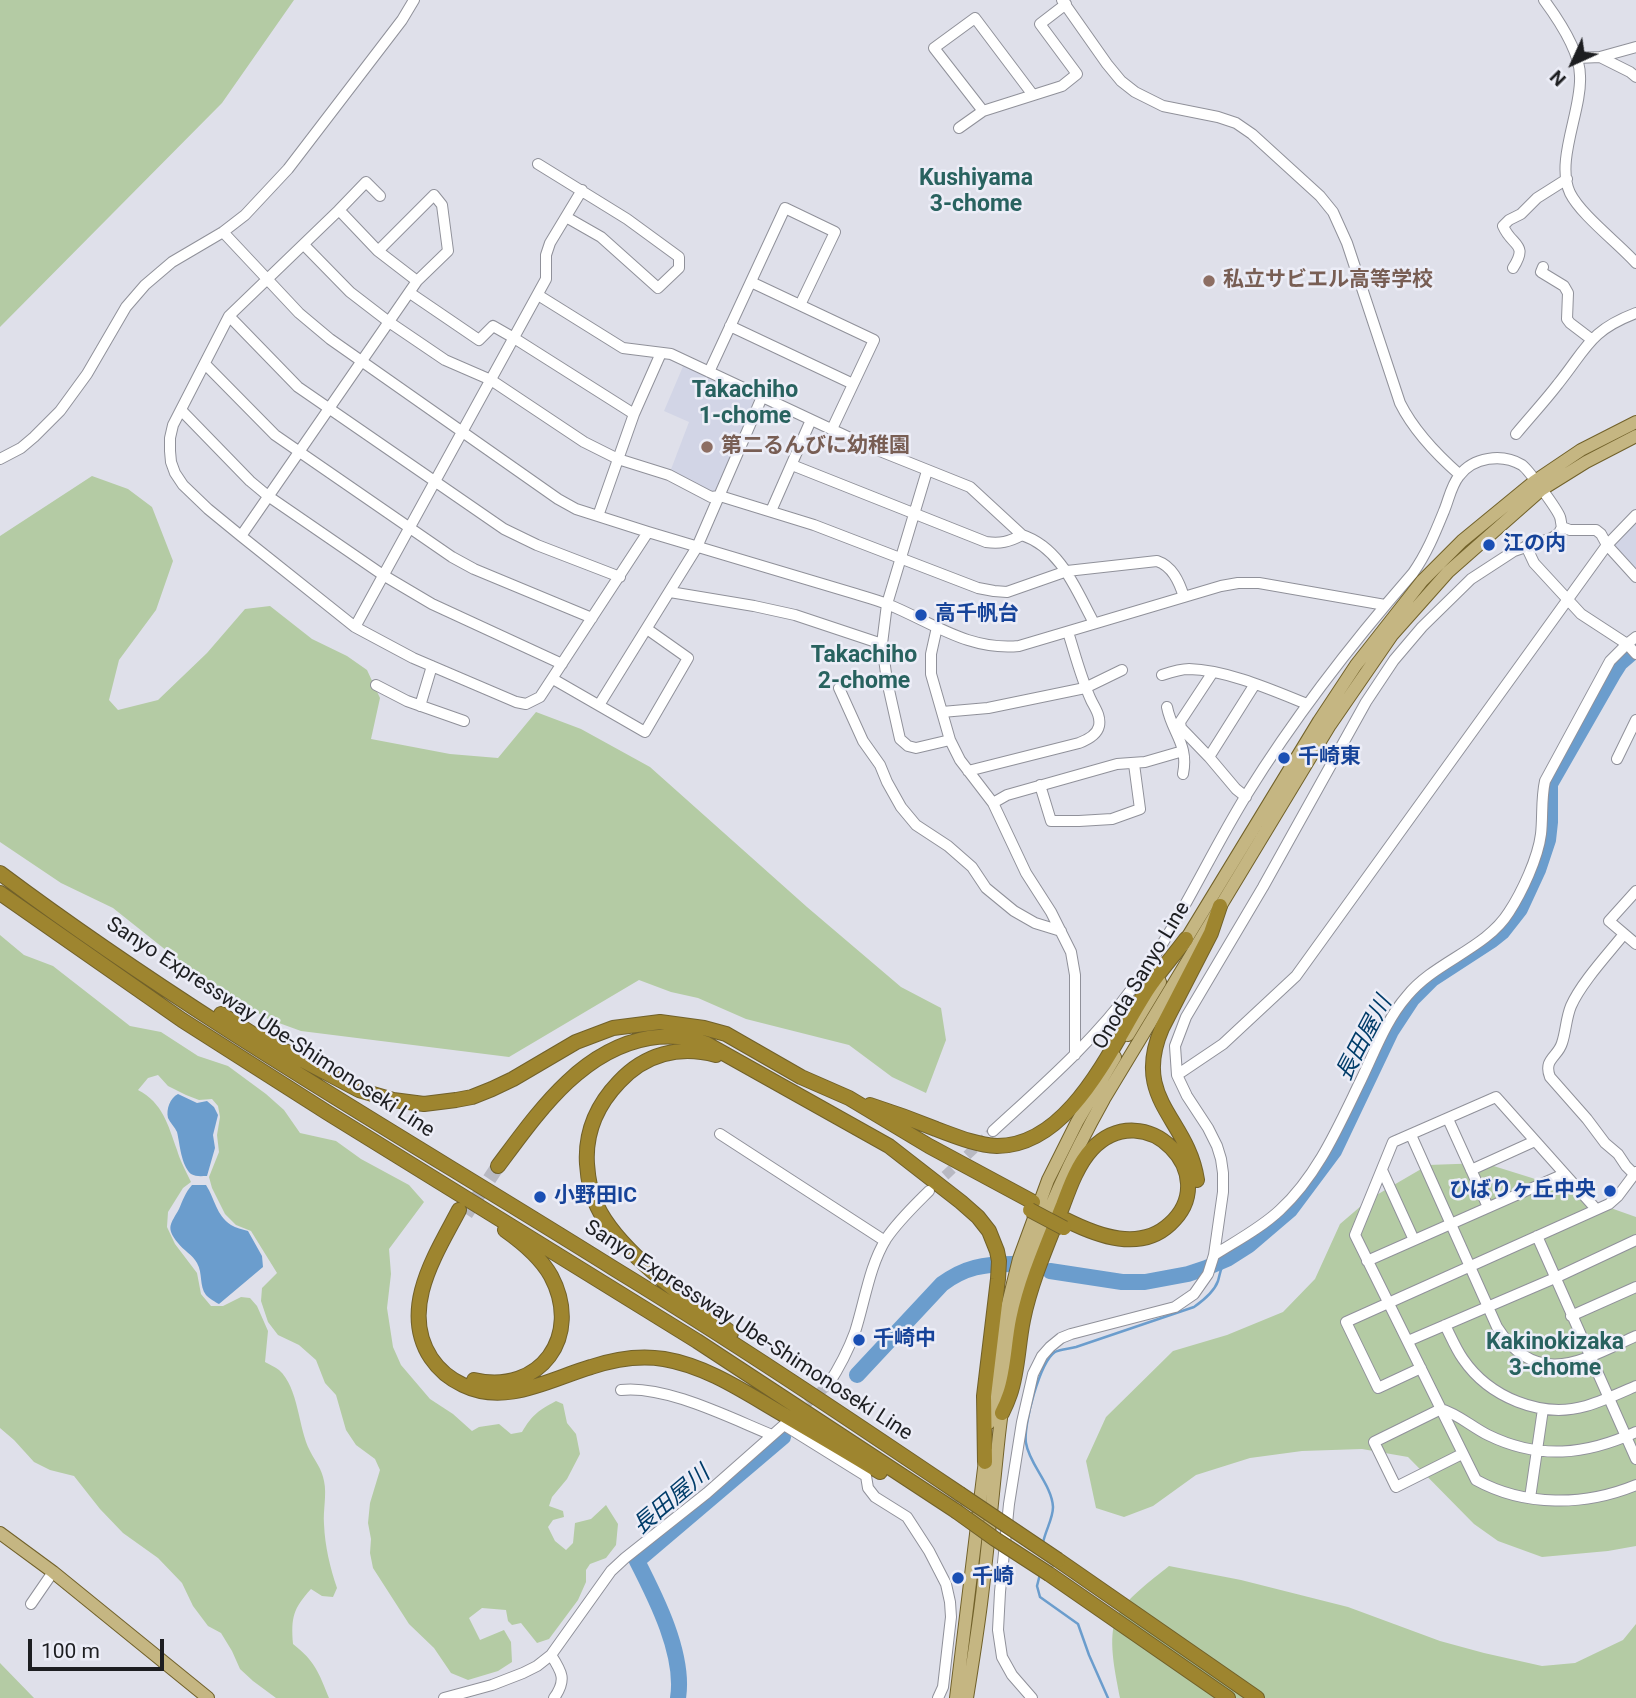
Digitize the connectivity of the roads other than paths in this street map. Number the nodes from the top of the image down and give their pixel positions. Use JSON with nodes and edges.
{"nodes":[{"id":1,"x":414,"y":0,"type":"edge"},
{"id":2,"x":1079,"y":0,"type":"edge"},
{"id":3,"x":1544,"y":0,"type":"edge"},
{"id":4,"x":1065,"y":4,"type":"edge"},
{"id":5,"x":1636,"y":47,"type":"edge"},
{"id":6,"x":1600,"y":57,"type":"junction"},
{"id":7,"x":1577,"y":58,"type":"junction"},
{"id":8,"x":1636,"y":77,"type":"edge"},
{"id":9,"x":1033,"y":95,"type":"junction"},
{"id":10,"x":983,"y":111,"type":"junction"},
{"id":11,"x":959,"y":128,"type":"dead end"},
{"id":12,"x":538,"y":164,"type":"dead end"},
{"id":13,"x":1567,"y":179,"type":"junction"},
{"id":14,"x":582,"y":190,"type":"junction"},
{"id":15,"x":380,"y":196,"type":"dead end"},
{"id":16,"x":339,"y":210,"type":"junction"},
{"id":17,"x":566,"y":217,"type":"junction"},
{"id":18,"x":223,"y":232,"type":"junction"},
{"id":19,"x":304,"y":245,"type":"junction"},
{"id":20,"x":379,"y":251,"type":"junction"},
{"id":21,"x":1636,"y":263,"type":"edge"},
{"id":22,"x":1543,"y":267,"type":"dead end"},
{"id":23,"x":1513,"y":268,"type":"dead end"},
{"id":24,"x":267,"y":280,"type":"junction"},
{"id":25,"x":417,"y":281,"type":"junction"},
{"id":26,"x":751,"y":282,"type":"junction"},
{"id":27,"x":410,"y":293,"type":"junction"},
{"id":28,"x":538,"y":295,"type":"junction"},
{"id":29,"x":800,"y":305,"type":"junction"},
{"id":30,"x":1636,"y":313,"type":"edge"},
{"id":31,"x":229,"y":317,"type":"junction"},
{"id":32,"x":388,"y":322,"type":"junction"},
{"id":33,"x":730,"y":326,"type":"junction"},
{"id":34,"x":514,"y":338,"type":"junction"},
{"id":35,"x":1591,"y":340,"type":"junction"},
{"id":36,"x":662,"y":352,"type":"junction"},
{"id":37,"x":360,"y":362,"type":"junction"},
{"id":38,"x":205,"y":364,"type":"junction"},
{"id":39,"x":709,"y":372,"type":"junction"},
{"id":40,"x":491,"y":380,"type":"junction"},
{"id":41,"x":853,"y":384,"type":"junction"},
{"id":42,"x":762,"y":397,"type":"junction"},
{"id":43,"x":329,"y":408,"type":"junction"},
{"id":44,"x":181,"y":411,"type":"junction"},
{"id":45,"x":634,"y":414,"type":"junction"},
{"id":46,"x":811,"y":419,"type":"junction"},
{"id":47,"x":1636,"y":422,"type":"edge"},
{"id":48,"x":832,"y":429,"type":"junction"},
{"id":49,"x":462,"y":433,"type":"junction"},
{"id":50,"x":1516,"y":434,"type":"dead end"},
{"id":51,"x":1636,"y":436,"type":"edge"},
{"id":52,"x":299,"y":452,"type":"junction"},
{"id":53,"x":0,"y":459,"type":"edge"},
{"id":54,"x":618,"y":459,"type":"junction"},
{"id":55,"x":792,"y":465,"type":"junction"},
{"id":56,"x":928,"y":471,"type":"junction"},
{"id":57,"x":1460,"y":475,"type":"junction"},
{"id":58,"x":435,"y":482,"type":"junction"},
{"id":59,"x":1538,"y":485,"type":"junction"},
{"id":60,"x":268,"y":496,"type":"junction"},
{"id":61,"x":720,"y":496,"type":"junction"},
{"id":62,"x":771,"y":511,"type":"junction"},
{"id":63,"x":913,"y":514,"type":"junction"},
{"id":64,"x":1636,"y":515,"type":"edge"},
{"id":65,"x":598,"y":516,"type":"junction"},
{"id":66,"x":1562,"y":527,"type":"junction"},
{"id":67,"x":410,"y":528,"type":"junction"},
{"id":68,"x":648,"y":533,"type":"junction"},
{"id":69,"x":1022,"y":535,"type":"junction"},
{"id":70,"x":241,"y":536,"type":"junction"},
{"id":71,"x":1607,"y":545,"type":"junction"},
{"id":72,"x":1526,"y":546,"type":"junction"},
{"id":73,"x":698,"y":547,"type":"junction"},
{"id":74,"x":901,"y":558,"type":"junction"},
{"id":75,"x":1067,"y":571,"type":"junction"},
{"id":76,"x":383,"y":575,"type":"junction"},
{"id":77,"x":620,"y":577,"type":"junction"},
{"id":78,"x":1636,"y":577,"type":"edge"},
{"id":79,"x":670,"y":592,"type":"junction"},
{"id":80,"x":1184,"y":597,"type":"junction"},
{"id":81,"x":1568,"y":598,"type":"junction"},
{"id":82,"x":887,"y":604,"type":"junction"},
{"id":83,"x":1385,"y":605,"type":"junction"},
{"id":84,"x":592,"y":618,"type":"junction"},
{"id":85,"x":1094,"y":623,"type":"junction"},
{"id":86,"x":355,"y":627,"type":"junction"},
{"id":87,"x":937,"y":627,"type":"junction"},
{"id":88,"x":647,"y":629,"type":"junction"},
{"id":89,"x":1068,"y":632,"type":"junction"},
{"id":90,"x":882,"y":644,"type":"junction"},
{"id":91,"x":1632,"y":645,"type":"edge"},
{"id":92,"x":562,"y":664,"type":"junction"},
{"id":93,"x":432,"y":666,"type":"junction"},
{"id":94,"x":1122,"y":670,"type":"dead end"},
{"id":95,"x":1213,"y":672,"type":"junction"},
{"id":96,"x":1162,"y":675,"type":"dead end"},
{"id":97,"x":552,"y":679,"type":"junction"},
{"id":98,"x":1255,"y":684,"type":"junction"},
{"id":99,"x":376,"y":685,"type":"dead end"},
{"id":100,"x":839,"y":688,"type":"dead end"},
{"id":101,"x":1085,"y":688,"type":"junction"},
{"id":102,"x":1307,"y":704,"type":"junction"},
{"id":103,"x":599,"y":705,"type":"junction"},
{"id":104,"x":420,"y":706,"type":"junction"},
{"id":105,"x":1167,"y":707,"type":"dead end"},
{"id":106,"x":942,"y":712,"type":"junction"},
{"id":107,"x":1636,"y":720,"type":"edge"},
{"id":108,"x":464,"y":721,"type":"dead end"},
{"id":109,"x":950,"y":740,"type":"junction"},
{"id":110,"x":1183,"y":751,"type":"junction"},
{"id":111,"x":1209,"y":757,"type":"junction"},
{"id":112,"x":1617,"y":759,"type":"dead end"},
{"id":113,"x":1134,"y":764,"type":"junction"},
{"id":114,"x":968,"y":771,"type":"junction"},
{"id":115,"x":1183,"y":774,"type":"dead end"},
{"id":116,"x":1040,"y":785,"type":"junction"},
{"id":117,"x":1245,"y":797,"type":"junction"},
{"id":118,"x":993,"y":803,"type":"junction"},
{"id":119,"x":0,"y":873,"type":"edge"},
{"id":120,"x":1201,"y":874,"type":"junction"},
{"id":121,"x":1219,"y":884,"type":"junction"},
{"id":122,"x":1636,"y":891,"type":"edge"},
{"id":123,"x":0,"y":893,"type":"edge"},
{"id":124,"x":1220,"y":906,"type":"junction"},
{"id":125,"x":65,"y":919,"type":"junction"},
{"id":126,"x":1061,"y":930,"type":"junction"},
{"id":127,"x":1624,"y":934,"type":"junction"},
{"id":128,"x":1186,"y":939,"type":"junction"},
{"id":129,"x":1636,"y":944,"type":"edge"},
{"id":130,"x":1075,"y":1055,"type":"junction"},
{"id":131,"x":763,"y":1056,"type":"junction"},
{"id":132,"x":734,"y":1059,"type":"junction"},
{"id":133,"x":1177,"y":1075,"type":"junction"},
{"id":134,"x":849,"y":1098,"type":"junction"},
{"id":135,"x":831,"y":1114,"type":"junction"},
{"id":136,"x":1448,"y":1119,"type":"junction"},
{"id":137,"x":993,"y":1131,"type":"tunnel mouth"},
{"id":138,"x":720,"y":1134,"type":"dead end"},
{"id":139,"x":1411,"y":1135,"type":"junction"},
{"id":140,"x":1535,"y":1141,"type":"junction"},
{"id":141,"x":1382,"y":1170,"type":"junction"},
{"id":142,"x":1471,"y":1170,"type":"junction"},
{"id":143,"x":1635,"y":1173,"type":"edge"},
{"id":144,"x":428,"y":1174,"type":"junction"},
{"id":145,"x":1564,"y":1174,"type":"junction"},
{"id":146,"x":929,"y":1191,"type":"tunnel mouth"},
{"id":147,"x":1031,"y":1206,"type":"junction"},
{"id":148,"x":1488,"y":1208,"type":"junction"},
{"id":149,"x":1596,"y":1209,"type":"junction"},
{"id":150,"x":1065,"y":1224,"type":"junction"},
{"id":151,"x":1451,"y":1224,"type":"junction"},
{"id":152,"x":1536,"y":1236,"type":"junction"},
{"id":153,"x":1414,"y":1240,"type":"junction"},
{"id":154,"x":1636,"y":1240,"type":"edge"},
{"id":155,"x":885,"y":1241,"type":"junction"},
{"id":156,"x":1214,"y":1255,"type":"junction"},
{"id":157,"x":1367,"y":1261,"type":"junction"},
{"id":158,"x":1470,"y":1266,"type":"junction"},
{"id":159,"x":1555,"y":1278,"type":"junction"},
{"id":160,"x":1636,"y":1287,"type":"edge"},
{"id":161,"x":1388,"y":1302,"type":"junction"},
{"id":162,"x":1488,"y":1307,"type":"junction"},
{"id":163,"x":1571,"y":1316,"type":"junction"},
{"id":164,"x":1445,"y":1325,"type":"junction"},
{"id":165,"x":1636,"y":1336,"type":"edge"},
{"id":166,"x":1408,"y":1341,"type":"junction"},
{"id":167,"x":1590,"y":1357,"type":"junction"},
{"id":168,"x":1421,"y":1368,"type":"junction"},
{"id":169,"x":828,"y":1385,"type":"tunnel mouth"},
{"id":170,"x":799,"y":1386,"type":"junction"},
{"id":171,"x":1636,"y":1386,"type":"edge"},
{"id":172,"x":621,"y":1390,"type":"dead end"},
{"id":173,"x":1609,"y":1398,"type":"junction"},
{"id":174,"x":1441,"y":1409,"type":"junction"},
{"id":175,"x":1543,"y":1409,"type":"junction"},
{"id":176,"x":1002,"y":1413,"type":"junction"},
{"id":177,"x":772,"y":1435,"type":"junction"},
{"id":178,"x":1631,"y":1435,"type":"edge"},
{"id":179,"x":1537,"y":1451,"type":"junction"},
{"id":180,"x":1462,"y":1454,"type":"junction"},
{"id":181,"x":1636,"y":1458,"type":"edge"},
{"id":182,"x":985,"y":1462,"type":"junction"},
{"id":183,"x":1636,"y":1485,"type":"edge"},
{"id":184,"x":1530,"y":1498,"type":"junction"},
{"id":185,"x":955,"y":1514,"type":"junction"},
{"id":186,"x":0,"y":1533,"type":"edge"},
{"id":187,"x":53,"y":1572,"type":"junction"},
{"id":188,"x":31,"y":1604,"type":"dead end"},
{"id":189,"x":551,"y":1655,"type":"junction"},
{"id":190,"x":208,"y":1698,"type":"edge"},
{"id":191,"x":444,"y":1698,"type":"edge"},
{"id":192,"x":554,"y":1698,"type":"edge"},
{"id":193,"x":938,"y":1698,"type":"edge"},
{"id":194,"x":956,"y":1698,"type":"edge"},
{"id":195,"x":967,"y":1698,"type":"edge"},
{"id":196,"x":1032,"y":1698,"type":"edge"},
{"id":197,"x":1228,"y":1698,"type":"edge"},
{"id":198,"x":1256,"y":1698,"type":"edge"}],
"edges":[{"from":1,"to":18,"type":"street"},
{"from":2,"to":4,"type":"street"},
{"from":3,"to":7,"type":"street"},
{"from":4,"to":9,"type":"street"},
{"from":4,"to":57,"type":"street"},
{"from":5,"to":6,"type":"street"},
{"from":6,"to":7,"type":"street"},
{"from":6,"to":8,"type":"street"},
{"from":7,"to":13,"type":"street"},
{"from":9,"to":10,"type":"street"},
{"from":9,"to":10,"type":"street"},
{"from":10,"to":11,"type":"street"},
{"from":12,"to":14,"type":"street"},
{"from":13,"to":21,"type":"street"},
{"from":13,"to":23,"type":"street"},
{"from":14,"to":17,"type":"street"},
{"from":14,"to":17,"type":"street"},
{"from":15,"to":16,"type":"street"},
{"from":16,"to":19,"type":"street"},
{"from":16,"to":20,"type":"street"},
{"from":17,"to":28,"type":"street"},
{"from":18,"to":24,"type":"street"},
{"from":18,"to":53,"type":"street"},
{"from":19,"to":24,"type":"street"},
{"from":19,"to":32,"type":"street"},
{"from":20,"to":25,"type":"street"},
{"from":20,"to":25,"type":"street"},
{"from":22,"to":35,"type":"street"},
{"from":24,"to":31,"type":"street"},
{"from":24,"to":37,"type":"street"},
{"from":25,"to":27,"type":"street"},
{"from":26,"to":29,"type":"street"},
{"from":26,"to":29,"type":"street"},
{"from":26,"to":33,"type":"street"},
{"from":27,"to":32,"type":"street"},
{"from":27,"to":34,"type":"street"},
{"from":28,"to":34,"type":"street"},
{"from":28,"to":36,"type":"street"},
{"from":29,"to":41,"type":"street"},
{"from":30,"to":35,"type":"street"},
{"from":31,"to":38,"type":"street"},
{"from":31,"to":43,"type":"street"},
{"from":32,"to":37,"type":"street"},
{"from":32,"to":40,"type":"street"},
{"from":33,"to":39,"type":"street"},
{"from":33,"to":41,"type":"street"},
{"from":34,"to":40,"type":"street"},
{"from":34,"to":45,"type":"street"},
{"from":35,"to":50,"type":"street"},
{"from":36,"to":39,"type":"street"},
{"from":36,"to":45,"type":"street"},
{"from":37,"to":43,"type":"street"},
{"from":37,"to":49,"type":"street"},
{"from":38,"to":44,"type":"street"},
{"from":38,"to":52,"type":"street"},
{"from":39,"to":42,"type":"street"},
{"from":40,"to":49,"type":"street"},
{"from":40,"to":54,"type":"street"},
{"from":41,"to":48,"type":"street"},
{"from":42,"to":46,"type":"street"},
{"from":42,"to":61,"type":"street"},
{"from":43,"to":52,"type":"street"},
{"from":43,"to":58,"type":"street"},
{"from":44,"to":60,"type":"street"},
{"from":44,"to":70,"type":"street"},
{"from":45,"to":54,"type":"street"},
{"from":46,"to":48,"type":"street"},
{"from":46,"to":55,"type":"street"},
{"from":47,"to":59,"type":"main road","name":"Onoda Sanyo Line"},
{"from":48,"to":56,"type":"street"},
{"from":49,"to":58,"type":"street"},
{"from":49,"to":65,"type":"street"},
{"from":51,"to":59,"type":"main road","name":"Onoda Sanyo Line"},
{"from":52,"to":60,"type":"street"},
{"from":52,"to":67,"type":"street"},
{"from":54,"to":61,"type":"street"},
{"from":54,"to":65,"type":"street"},
{"from":55,"to":62,"type":"street"},
{"from":55,"to":63,"type":"street"},
{"from":56,"to":63,"type":"street"},
{"from":56,"to":69,"type":"street"},
{"from":57,"to":59,"type":"street"},
{"from":57,"to":83,"type":"street"},
{"from":58,"to":67,"type":"street"},
{"from":58,"to":77,"type":"street"},
{"from":59,"to":66,"type":"street"},
{"from":59,"to":121,"type":"main road","name":"Onoda Sanyo Line"},
{"from":59,"to":124,"type":"main road","name":"Onoda Sanyo Line"},
{"from":60,"to":70,"type":"street"},
{"from":60,"to":76,"type":"street"},
{"from":61,"to":62,"type":"street"},
{"from":61,"to":73,"type":"street"},
{"from":62,"to":74,"type":"street"},
{"from":63,"to":69,"type":"street"},
{"from":63,"to":74,"type":"street"},
{"from":64,"to":71,"type":"street"},
{"from":65,"to":68,"type":"street"},
{"from":66,"to":71,"type":"street"},
{"from":66,"to":72,"type":"street"},
{"from":67,"to":76,"type":"street"},
{"from":67,"to":84,"type":"street"},
{"from":68,"to":73,"type":"street"},
{"from":68,"to":77,"type":"street"},
{"from":69,"to":75,"type":"street"},
{"from":70,"to":86,"type":"street"},
{"from":71,"to":78,"type":"street"},
{"from":71,"to":81,"type":"street"},
{"from":72,"to":81,"type":"street"},
{"from":72,"to":133,"type":"street"},
{"from":73,"to":79,"type":"street"},
{"from":73,"to":82,"type":"street"},
{"from":74,"to":75,"type":"street"},
{"from":74,"to":82,"type":"street"},
{"from":75,"to":80,"type":"street"},
{"from":75,"to":85,"type":"street"},
{"from":76,"to":86,"type":"street"},
{"from":76,"to":92,"type":"street"},
{"from":77,"to":84,"type":"street"},
{"from":79,"to":88,"type":"street"},
{"from":79,"to":90,"type":"street"},
{"from":80,"to":83,"type":"street"},
{"from":80,"to":85,"type":"street"},
{"from":81,"to":91,"type":"street"},
{"from":81,"to":133,"type":"street"},
{"from":82,"to":87,"type":"street"},
{"from":82,"to":90,"type":"street"},
{"from":83,"to":102,"type":"street"},
{"from":84,"to":92,"type":"street"},
{"from":85,"to":89,"type":"street"},
{"from":86,"to":93,"type":"street"},
{"from":87,"to":89,"type":"street"},
{"from":87,"to":106,"type":"street"},
{"from":88,"to":103,"type":"street"},
{"from":88,"to":103,"type":"street"},
{"from":89,"to":101,"type":"street"},
{"from":90,"to":109,"type":"street"},
{"from":91,"to":156,"type":"street"},
{"from":92,"to":97,"type":"street"},
{"from":93,"to":97,"type":"street"},
{"from":93,"to":104,"type":"street"},
{"from":94,"to":101,"type":"street"},
{"from":95,"to":96,"type":"street"},
{"from":95,"to":98,"type":"street"},
{"from":95,"to":111,"type":"street"},
{"from":97,"to":103,"type":"street"},
{"from":98,"to":102,"type":"street"},
{"from":98,"to":111,"type":"street"},
{"from":99,"to":104,"type":"street"},
{"from":100,"to":126,"type":"street"},
{"from":101,"to":106,"type":"street"},
{"from":101,"to":114,"type":"street"},
{"from":102,"to":117,"type":"street"},
{"from":104,"to":108,"type":"street"},
{"from":105,"to":110,"type":"street"},
{"from":106,"to":109,"type":"street"},
{"from":107,"to":112,"type":"street"},
{"from":109,"to":114,"type":"street"},
{"from":110,"to":113,"type":"street"},
{"from":110,"to":115,"type":"street"},
{"from":111,"to":117,"type":"street"},
{"from":113,"to":116,"type":"street"},
{"from":113,"to":116,"type":"street"},
{"from":114,"to":118,"type":"street"},
{"from":116,"to":118,"type":"street"},
{"from":117,"to":120,"type":"street"},
{"from":118,"to":126,"type":"street"},
{"from":119,"to":125,"type":"highway","name":"Sanyo Expressway Ube-Shimonoseki Line"},
{"from":120,"to":121,"type":"street"},
{"from":120,"to":130,"type":"street"},
{"from":121,"to":128,"type":"main road","name":"Onoda Sanyo Line"},
{"from":122,"to":127,"type":"street"},
{"from":123,"to":144,"type":"highway","name":"Sanyo Expressway Ube-Shimonoseki Line"},
{"from":124,"to":150,"type":"highway"},
{"from":124,"to":176,"type":"main road","name":"Onoda Sanyo Line"},
{"from":125,"to":131,"type":"highway"},
{"from":125,"to":170,"type":"highway","name":"Sanyo Expressway Ube-Shimonoseki Line"},
{"from":126,"to":130,"type":"street"},
{"from":127,"to":129,"type":"street"},
{"from":127,"to":143,"type":"street"},
{"from":128,"to":134,"type":"highway"},
{"from":128,"to":182,"type":"main road","name":"Onoda Sanyo Line"},
{"from":130,"to":137,"type":"street"},
{"from":131,"to":132,"type":"highway"},
{"from":131,"to":134,"type":"highway"},
{"from":132,"to":135,"type":"highway"},
{"from":132,"to":170,"type":"highway"},
{"from":133,"to":156,"type":"street"},
{"from":134,"to":147,"type":"highway"},
{"from":135,"to":147,"type":"highway"},
{"from":135,"to":182,"type":"highway"},
{"from":136,"to":139,"type":"street"},
{"from":136,"to":140,"type":"street"},
{"from":136,"to":142,"type":"street"},
{"from":138,"to":155,"type":"street"},
{"from":139,"to":141,"type":"street"},
{"from":139,"to":151,"type":"street"},
{"from":140,"to":142,"type":"street"},
{"from":140,"to":145,"type":"street"},
{"from":141,"to":153,"type":"street"},
{"from":141,"to":157,"type":"street"},
{"from":142,"to":148,"type":"street"},
{"from":143,"to":149,"type":"street"},
{"from":144,"to":185,"type":"highway","name":"Sanyo Expressway Ube-Shimonoseki Line"},
{"from":144,"to":185,"type":"highway"},
{"from":145,"to":148,"type":"street"},
{"from":145,"to":149,"type":"street"},
{"from":146,"to":155,"type":"street"},
{"from":147,"to":150,"type":"highway","bridge":true},
{"from":148,"to":151,"type":"street"},
{"from":149,"to":152,"type":"street"},
{"from":150,"to":176,"type":"highway"},
{"from":151,"to":153,"type":"street"},
{"from":151,"to":158,"type":"street"},
{"from":152,"to":158,"type":"street"},
{"from":152,"to":159,"type":"street"},
{"from":153,"to":157,"type":"street"},
{"from":154,"to":159,"type":"street"},
{"from":155,"to":169,"type":"street"},
{"from":156,"to":196,"type":"street"},
{"from":157,"to":161,"type":"street"},
{"from":158,"to":161,"type":"street"},
{"from":158,"to":162,"type":"street"},
{"from":159,"to":162,"type":"street"},
{"from":159,"to":163,"type":"street"},
{"from":160,"to":163,"type":"street"},
{"from":161,"to":166,"type":"street"},
{"from":161,"to":168,"type":"street"},
{"from":162,"to":164,"type":"street"},
{"from":162,"to":167,"type":"street"},
{"from":163,"to":167,"type":"street"},
{"from":164,"to":166,"type":"street"},
{"from":164,"to":175,"type":"street"},
{"from":165,"to":167,"type":"street"},
{"from":166,"to":168,"type":"street"},
{"from":167,"to":173,"type":"street"},
{"from":168,"to":174,"type":"street"},
{"from":170,"to":198,"type":"highway","name":"Sanyo Expressway Ube-Shimonoseki Line","bridge":true},
{"from":171,"to":173,"type":"street"},
{"from":172,"to":177,"type":"street"},
{"from":173,"to":175,"type":"street"},
{"from":173,"to":178,"type":"street"},
{"from":174,"to":179,"type":"street"},
{"from":174,"to":180,"type":"street"},
{"from":174,"to":180,"type":"street"},
{"from":175,"to":179,"type":"street"},
{"from":176,"to":195,"type":"main road","name":"Onoda Sanyo Line"},
{"from":177,"to":189,"type":"street"},
{"from":177,"to":193,"type":"street"},
{"from":178,"to":179,"type":"street"},
{"from":178,"to":181,"type":"street"},
{"from":179,"to":184,"type":"street"},
{"from":180,"to":184,"type":"street"},
{"from":182,"to":194,"type":"main road","name":"Onoda Sanyo Line"},
{"from":183,"to":184,"type":"street"},
{"from":185,"to":197,"type":"highway","bridge":true},
{"from":186,"to":187,"type":"main road"},
{"from":187,"to":188,"type":"street"},
{"from":187,"to":190,"type":"main road"},
{"from":189,"to":191,"type":"street"},
{"from":189,"to":192,"type":"street"}]}
